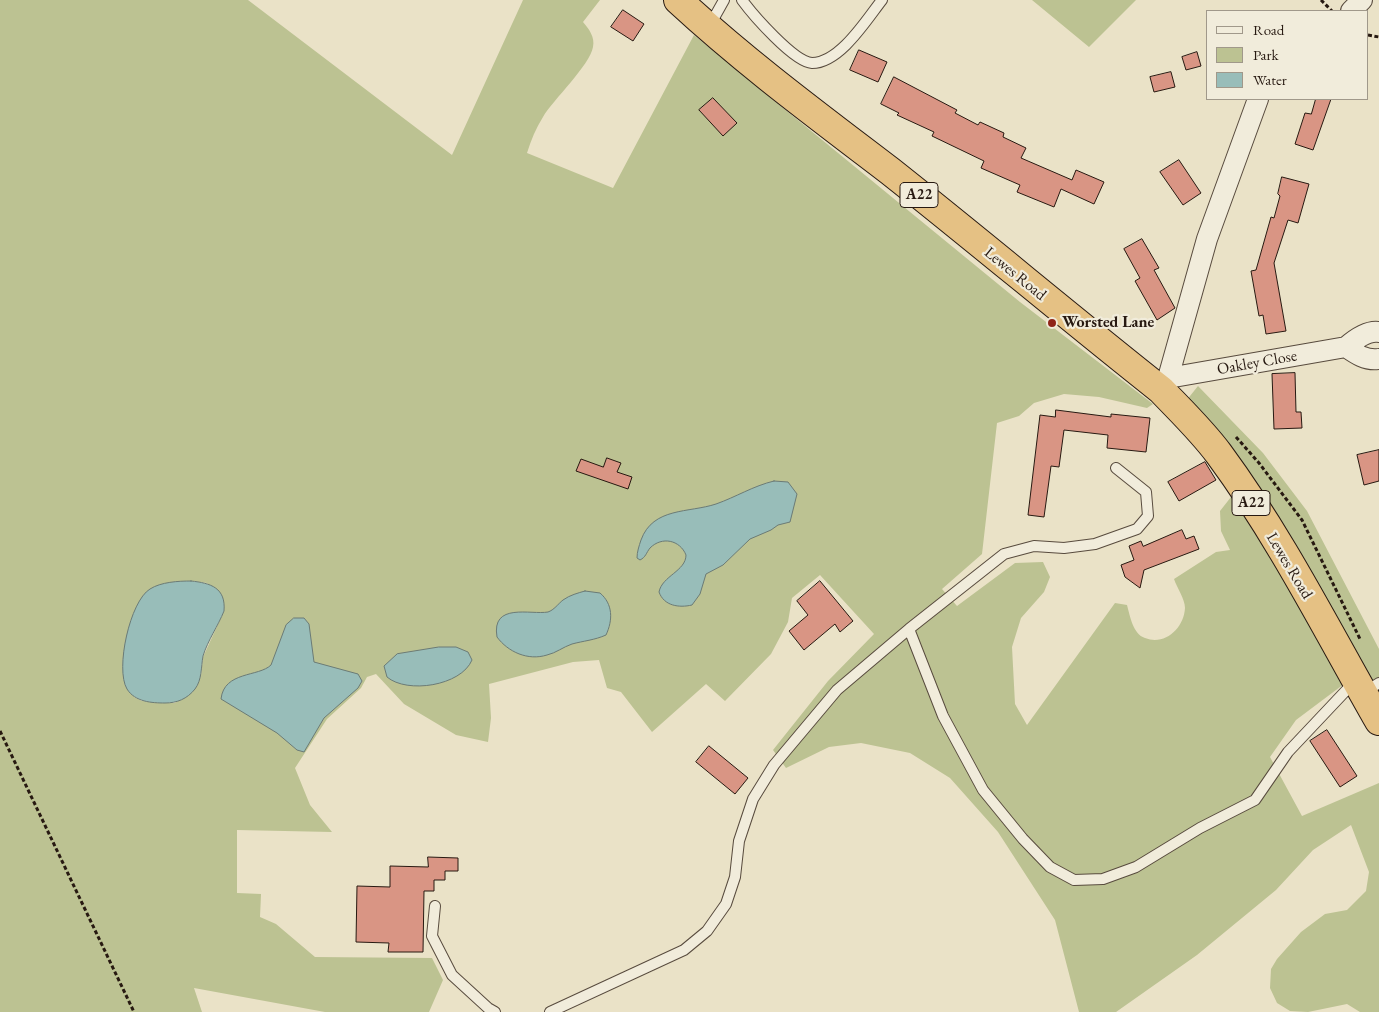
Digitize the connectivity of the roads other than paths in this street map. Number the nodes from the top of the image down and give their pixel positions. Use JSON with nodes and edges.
{"nodes":[{"id":1,"x":678,"y":0,"type":"edge"},
{"id":2,"x":724,"y":0,"type":"edge"},
{"id":3,"x":742,"y":0,"type":"edge"},
{"id":4,"x":882,"y":0,"type":"edge"},
{"id":5,"x":1362,"y":0,"type":"edge"},
{"id":6,"x":1352,"y":10,"type":"edge"},
{"id":7,"x":708,"y":28,"type":"junction"},
{"id":8,"x":1258,"y":100,"type":"edge"},
{"id":9,"x":1379,"y":332,"type":"edge"},
{"id":10,"x":1346,"y":347,"type":"junction"},
{"id":11,"x":1379,"y":359,"type":"edge"},
{"id":12,"x":1164,"y":384,"type":"junction"},
{"id":13,"x":1116,"y":468,"type":"dead end"},
{"id":14,"x":909,"y":629,"type":"junction"},
{"id":15,"x":1366,"y":685,"type":"edge"},
{"id":16,"x":1379,"y":721,"type":"edge"},
{"id":17,"x":435,"y":906,"type":"dead end"},
{"id":18,"x":495,"y":1012,"type":"edge"},
{"id":19,"x":550,"y":1012,"type":"edge"}],
"edges":[{"from":1,"to":7,"type":"highway","name":"Lewes Road","number":"A22"},
{"from":2,"to":7,"type":"lane"},
{"from":3,"to":4,"type":"lane"},
{"from":5,"to":6,"type":"street"},
{"from":7,"to":12,"type":"highway","name":"Lewes Road","number":"A22"},
{"from":8,"to":12,"type":"street"},
{"from":9,"to":10,"type":"street","name":"Oakley Close"},
{"from":10,"to":11,"type":"street"},
{"from":10,"to":12,"type":"street","name":"Oakley Close"},
{"from":12,"to":15,"type":"highway","name":"Lewes Road","number":"A22"},
{"from":13,"to":14,"type":"lane"},
{"from":14,"to":15,"type":"lane"},
{"from":14,"to":19,"type":"lane"},
{"from":15,"to":16,"type":"highway","name":"Lewes Road","number":"A22"},
{"from":17,"to":18,"type":"lane"}]}
